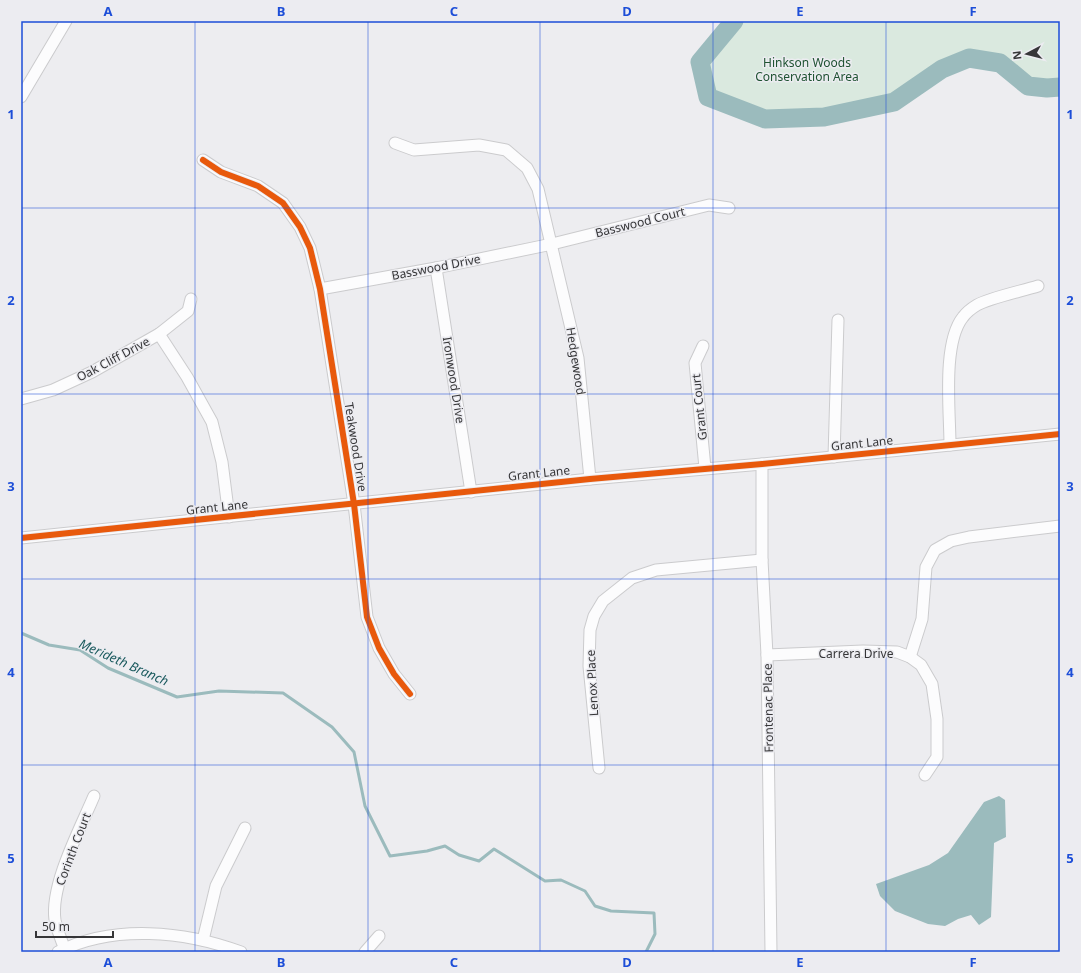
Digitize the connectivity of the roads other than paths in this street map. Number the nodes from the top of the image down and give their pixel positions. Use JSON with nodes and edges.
{"nodes":[{"id":1,"x":66,"y":21,"type":"edge"},
{"id":2,"x":21,"y":97,"type":"edge"},
{"id":3,"x":395,"y":143,"type":"dead end"},
{"id":4,"x":202,"y":160,"type":"dead end"},
{"id":5,"x":729,"y":208,"type":"dead end"},
{"id":6,"x":552,"y":244,"type":"junction"},
{"id":7,"x":436,"y":268,"type":"junction"},
{"id":8,"x":1038,"y":286,"type":"dead end"},
{"id":9,"x":320,"y":289,"type":"junction"},
{"id":10,"x":191,"y":299,"type":"dead end"},
{"id":11,"x":838,"y":320,"type":"dead end"},
{"id":12,"x":159,"y":334,"type":"junction"},
{"id":13,"x":702,"y":346,"type":"dead end"},
{"id":14,"x":21,"y":399,"type":"edge"},
{"id":15,"x":1060,"y":434,"type":"edge"},
{"id":16,"x":950,"y":445,"type":"junction"},
{"id":17,"x":834,"y":457,"type":"junction"},
{"id":18,"x":762,"y":464,"type":"junction"},
{"id":19,"x":706,"y":468,"type":"junction"},
{"id":20,"x":590,"y":479,"type":"junction"},
{"id":21,"x":471,"y":492,"type":"junction"},
{"id":22,"x":354,"y":504,"type":"junction"},
{"id":23,"x":229,"y":517,"type":"junction"},
{"id":24,"x":1060,"y":526,"type":"edge"},
{"id":25,"x":21,"y":538,"type":"edge"},
{"id":26,"x":762,"y":560,"type":"junction"},
{"id":27,"x":767,"y":655,"type":"junction"},
{"id":28,"x":910,"y":657,"type":"junction"},
{"id":29,"x":410,"y":694,"type":"dead end"},
{"id":30,"x":599,"y":768,"type":"dead end"},
{"id":31,"x":925,"y":775,"type":"dead end"},
{"id":32,"x":94,"y":796,"type":"dead end"},
{"id":33,"x":245,"y":828,"type":"dead end"},
{"id":34,"x":379,"y":936,"type":"dead end"},
{"id":35,"x":202,"y":940,"type":"junction"},
{"id":36,"x":63,"y":951,"type":"edge"},
{"id":37,"x":240,"y":952,"type":"edge"},
{"id":38,"x":365,"y":952,"type":"edge"},
{"id":39,"x":771,"y":952,"type":"edge"}],
"edges":[{"from":1,"to":2,"type":"street"},
{"from":3,"to":6,"type":"street","name":"Hedgewood"},
{"from":4,"to":9,"type":"street","name":"Teakwood Drive"},
{"from":5,"to":6,"type":"street","name":"Basswood Court"},
{"from":6,"to":7,"type":"street","name":"Basswood Drive"},
{"from":6,"to":20,"type":"street","name":"Hedgewood"},
{"from":7,"to":9,"type":"street","name":"Basswood Drive"},
{"from":7,"to":21,"type":"street","name":"Ironwood Drive"},
{"from":8,"to":16,"type":"street"},
{"from":9,"to":22,"type":"street","name":"Teakwood Drive"},
{"from":10,"to":12,"type":"street","name":"Oak Cliff Drive"},
{"from":11,"to":17,"type":"street"},
{"from":12,"to":14,"type":"street","name":"Oak Cliff Drive"},
{"from":12,"to":23,"type":"street"},
{"from":13,"to":19,"type":"street","name":"Grant Court"},
{"from":15,"to":16,"type":"street","name":"Grant Lane"},
{"from":16,"to":17,"type":"street","name":"Grant Lane"},
{"from":17,"to":18,"type":"street","name":"Grant Lane"},
{"from":18,"to":19,"type":"street","name":"Grant Lane"},
{"from":18,"to":26,"type":"street","name":"Frontenac Place"},
{"from":19,"to":20,"type":"street","name":"Grant Lane"},
{"from":20,"to":21,"type":"street","name":"Grant Lane"},
{"from":21,"to":22,"type":"street","name":"Grant Lane"},
{"from":22,"to":23,"type":"street","name":"Grant Lane"},
{"from":22,"to":29,"type":"street","name":"Teakwood Drive"},
{"from":23,"to":25,"type":"street","name":"Grant Lane"},
{"from":24,"to":28,"type":"street"},
{"from":26,"to":27,"type":"street","name":"Frontenac Place"},
{"from":26,"to":30,"type":"street","name":"Lenox Place"},
{"from":27,"to":28,"type":"street","name":"Carrera Drive"},
{"from":27,"to":39,"type":"street","name":"Frontenac Place"},
{"from":28,"to":31,"type":"street","name":"Carrera Drive"},
{"from":32,"to":36,"type":"street","name":"Corinth Court"},
{"from":33,"to":35,"type":"street"},
{"from":34,"to":38,"type":"street"},
{"from":35,"to":36,"type":"street"},
{"from":35,"to":37,"type":"street"}]}
